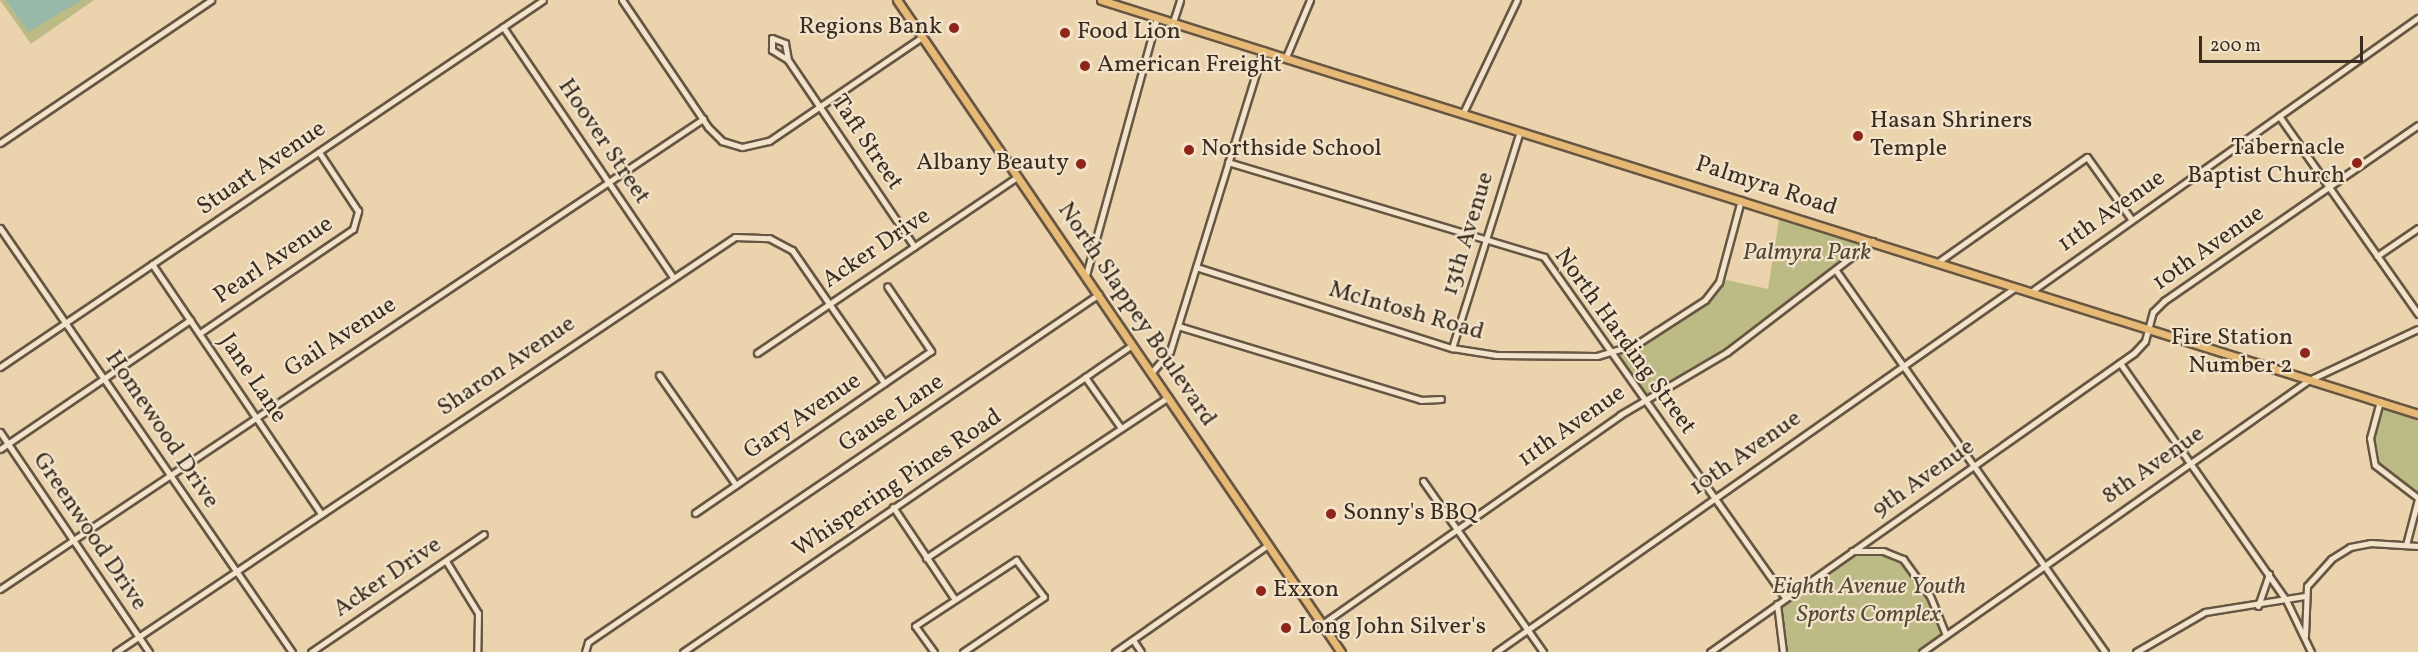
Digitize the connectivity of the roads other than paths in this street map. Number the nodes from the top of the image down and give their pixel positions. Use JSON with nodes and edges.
{"nodes":[{"id":1,"x":211,"y":0,"type":"edge"},
{"id":2,"x":543,"y":0,"type":"edge"},
{"id":3,"x":622,"y":0,"type":"edge"},
{"id":4,"x":897,"y":0,"type":"edge"},
{"id":5,"x":1101,"y":0,"type":"edge"},
{"id":6,"x":1180,"y":0,"type":"edge"},
{"id":7,"x":1310,"y":0,"type":"edge"},
{"id":8,"x":1517,"y":0,"type":"edge"},
{"id":9,"x":1157,"y":18,"type":"junction"},
{"id":10,"x":2418,"y":18,"type":"edge"},
{"id":11,"x":1173,"y":22,"type":"junction"},
{"id":12,"x":503,"y":27,"type":"junction"},
{"id":13,"x":922,"y":37,"type":"junction"},
{"id":14,"x":1263,"y":50,"type":"junction"},
{"id":15,"x":1286,"y":57,"type":"junction"},
{"id":16,"x":788,"y":60,"type":"dead end"},
{"id":17,"x":820,"y":107,"type":"junction"},
{"id":18,"x":1463,"y":113,"type":"junction"},
{"id":19,"x":2279,"y":116,"type":"junction"},
{"id":20,"x":703,"y":119,"type":"junction"},
{"id":21,"x":2418,"y":125,"type":"edge"},
{"id":22,"x":1520,"y":131,"type":"junction"},
{"id":23,"x":0,"y":143,"type":"edge"},
{"id":24,"x":319,"y":152,"type":"junction"},
{"id":25,"x":1228,"y":162,"type":"junction"},
{"id":26,"x":1018,"y":176,"type":"junction"},
{"id":27,"x":608,"y":181,"type":"junction"},
{"id":28,"x":2329,"y":187,"type":"junction"},
{"id":29,"x":1742,"y":200,"type":"junction"},
{"id":30,"x":2132,"y":220,"type":"junction"},
{"id":31,"x":0,"y":228,"type":"edge"},
{"id":32,"x":2418,"y":228,"type":"edge"},
{"id":33,"x":1487,"y":239,"type":"junction"},
{"id":34,"x":1872,"y":241,"type":"junction"},
{"id":35,"x":914,"y":246,"type":"junction"},
{"id":36,"x":2378,"y":256,"type":"junction"},
{"id":37,"x":1938,"y":262,"type":"junction"},
{"id":38,"x":152,"y":264,"type":"junction"},
{"id":39,"x":1196,"y":267,"type":"junction"},
{"id":40,"x":1837,"y":272,"type":"junction"},
{"id":41,"x":1086,"y":275,"type":"junction"},
{"id":42,"x":673,"y":277,"type":"junction"},
{"id":43,"x":886,"y":286,"type":"dead end"},
{"id":44,"x":2017,"y":286,"type":"junction"},
{"id":45,"x":2032,"y":291,"type":"junction"},
{"id":46,"x":1099,"y":294,"type":"junction"},
{"id":47,"x":830,"y":303,"type":"junction"},
{"id":48,"x":2418,"y":314,"type":"edge"},
{"id":49,"x":190,"y":320,"type":"junction"},
{"id":50,"x":66,"y":323,"type":"junction"},
{"id":51,"x":1178,"y":326,"type":"junction"},
{"id":52,"x":2150,"y":328,"type":"junction"},
{"id":53,"x":2418,"y":329,"type":"edge"},
{"id":54,"x":200,"y":333,"type":"junction"},
{"id":55,"x":1132,"y":345,"type":"junction"},
{"id":56,"x":1452,"y":348,"type":"junction"},
{"id":57,"x":757,"y":353,"type":"dead end"},
{"id":58,"x":1611,"y":353,"type":"junction"},
{"id":59,"x":2120,"y":363,"type":"junction"},
{"id":60,"x":1903,"y":366,"type":"junction"},
{"id":61,"x":0,"y":367,"type":"edge"},
{"id":62,"x":1151,"y":372,"type":"junction"},
{"id":63,"x":659,"y":375,"type":"dead end"},
{"id":64,"x":1085,"y":377,"type":"junction"},
{"id":65,"x":104,"y":378,"type":"junction"},
{"id":66,"x":2309,"y":380,"type":"junction"},
{"id":67,"x":884,"y":383,"type":"junction"},
{"id":68,"x":1168,"y":397,"type":"junction"},
{"id":69,"x":1441,"y":399,"type":"dead end"},
{"id":70,"x":1645,"y":399,"type":"junction"},
{"id":71,"x":2380,"y":401,"type":"junction"},
{"id":72,"x":2418,"y":414,"type":"edge"},
{"id":73,"x":255,"y":416,"type":"junction"},
{"id":74,"x":1120,"y":428,"type":"junction"},
{"id":75,"x":0,"y":432,"type":"edge"},
{"id":76,"x":8,"y":444,"type":"junction"},
{"id":77,"x":0,"y":448,"type":"edge"},
{"id":78,"x":2191,"y":462,"type":"junction"},
{"id":79,"x":1974,"y":466,"type":"junction"},
{"id":80,"x":169,"y":475,"type":"junction"},
{"id":81,"x":1423,"y":481,"type":"dead end"},
{"id":82,"x":736,"y":485,"type":"junction"},
{"id":83,"x":1715,"y":498,"type":"junction"},
{"id":84,"x":2418,"y":498,"type":"edge"},
{"id":85,"x":893,"y":507,"type":"junction"},
{"id":86,"x":695,"y":513,"type":"dead end"},
{"id":87,"x":321,"y":514,"type":"junction"},
{"id":88,"x":1457,"y":530,"type":"junction"},
{"id":89,"x":484,"y":534,"type":"dead end"},
{"id":90,"x":73,"y":540,"type":"junction"},
{"id":91,"x":1268,"y":545,"type":"junction"},
{"id":92,"x":2406,"y":545,"type":"junction"},
{"id":93,"x":2418,"y":546,"type":"edge"},
{"id":94,"x":1850,"y":552,"type":"junction"},
{"id":95,"x":926,"y":558,"type":"junction"},
{"id":96,"x":446,"y":561,"type":"junction"},
{"id":97,"x":2044,"y":565,"type":"junction"},
{"id":98,"x":235,"y":572,"type":"junction"},
{"id":99,"x":2269,"y":574,"type":"junction"},
{"id":100,"x":0,"y":589,"type":"edge"},
{"id":101,"x":2305,"y":596,"type":"junction"},
{"id":102,"x":954,"y":598,"type":"junction"},
{"id":103,"x":1785,"y":598,"type":"junction"},
{"id":104,"x":2286,"y":600,"type":"junction"},
{"id":105,"x":1777,"y":604,"type":"junction"},
{"id":106,"x":2258,"y":606,"type":"junction"},
{"id":107,"x":1322,"y":624,"type":"junction"},
{"id":108,"x":1527,"y":630,"type":"junction"},
{"id":109,"x":1946,"y":635,"type":"junction"},
{"id":110,"x":138,"y":637,"type":"junction"},
{"id":111,"x":1133,"y":640,"type":"junction"},
{"id":112,"x":2305,"y":642,"type":"junction"},
{"id":113,"x":116,"y":652,"type":"edge"},
{"id":114,"x":149,"y":652,"type":"edge"},
{"id":115,"x":292,"y":652,"type":"edge"},
{"id":116,"x":311,"y":652,"type":"edge"},
{"id":117,"x":477,"y":652,"type":"edge"},
{"id":118,"x":585,"y":652,"type":"edge"},
{"id":119,"x":683,"y":652,"type":"edge"},
{"id":120,"x":934,"y":652,"type":"edge"},
{"id":121,"x":963,"y":652,"type":"edge"},
{"id":122,"x":1115,"y":652,"type":"edge"},
{"id":123,"x":1141,"y":652,"type":"edge"},
{"id":124,"x":1341,"y":652,"type":"edge"},
{"id":125,"x":1496,"y":652,"type":"edge"},
{"id":126,"x":1543,"y":652,"type":"edge"},
{"id":127,"x":1710,"y":652,"type":"edge"},
{"id":128,"x":1784,"y":652,"type":"edge"},
{"id":129,"x":1922,"y":652,"type":"edge"},
{"id":130,"x":2105,"y":652,"type":"edge"},
{"id":131,"x":2136,"y":652,"type":"edge"},
{"id":132,"x":2311,"y":652,"type":"edge"}],
"edges":[{"from":1,"to":23,"type":"street"},
{"from":2,"to":12,"type":"street","name":"Stuart Avenue"},
{"from":3,"to":20,"type":"street"},
{"from":4,"to":13,"type":"main road","name":"North Slappey Boulevard"},
{"from":5,"to":9,"type":"main road","name":"Palmyra Road"},
{"from":6,"to":11,"type":"street"},
{"from":7,"to":15,"type":"street"},
{"from":8,"to":18,"type":"street"},
{"from":9,"to":11,"type":"main road","name":"Palmyra Road"},
{"from":9,"to":41,"type":"street"},
{"from":10,"to":19,"type":"street","name":"11th Avenue"},
{"from":11,"to":14,"type":"main road","name":"Palmyra Road"},
{"from":12,"to":24,"type":"street","name":"Stuart Avenue"},
{"from":12,"to":27,"type":"street","name":"Hoover Street"},
{"from":13,"to":17,"type":"street"},
{"from":13,"to":26,"type":"main road","name":"North Slappey Boulevard"},
{"from":14,"to":15,"type":"main road","name":"Palmyra Road"},
{"from":14,"to":25,"type":"street"},
{"from":15,"to":18,"type":"main road","name":"Palmyra Road"},
{"from":16,"to":17,"type":"street","name":"Taft Street"},
{"from":17,"to":20,"type":"street"},
{"from":17,"to":35,"type":"street","name":"Taft Street"},
{"from":18,"to":22,"type":"main road","name":"Palmyra Road"},
{"from":19,"to":28,"type":"street"},
{"from":19,"to":30,"type":"street","name":"11th Avenue"},
{"from":20,"to":27,"type":"street","name":"Gail Avenue"},
{"from":21,"to":28,"type":"street","name":"10th Avenue"},
{"from":22,"to":29,"type":"main road","name":"Palmyra Road"},
{"from":22,"to":33,"type":"street","name":"13th Avenue"},
{"from":24,"to":38,"type":"street","name":"Stuart Avenue"},
{"from":24,"to":54,"type":"street","name":"Pearl Avenue"},
{"from":25,"to":33,"type":"street","name":"North Harding Street"},
{"from":25,"to":39,"type":"street"},
{"from":26,"to":35,"type":"street","name":"Acker Drive"},
{"from":26,"to":41,"type":"main road","name":"North Slappey Boulevard"},
{"from":27,"to":42,"type":"street","name":"Hoover Street"},
{"from":27,"to":73,"type":"street","name":"Gail Avenue"},
{"from":28,"to":36,"type":"street"},
{"from":28,"to":52,"type":"street","name":"10th Avenue"},
{"from":29,"to":34,"type":"main road","name":"Palmyra Road"},
{"from":29,"to":58,"type":"street","name":"McIntosh Road"},
{"from":30,"to":37,"type":"street"},
{"from":30,"to":45,"type":"street","name":"11th Avenue"},
{"from":31,"to":50,"type":"street","name":"Homewood Drive"},
{"from":32,"to":36,"type":"street"},
{"from":33,"to":56,"type":"street","name":"13th Avenue"},
{"from":33,"to":58,"type":"street","name":"North Harding Street"},
{"from":34,"to":37,"type":"main road","name":"Palmyra Road"},
{"from":34,"to":40,"type":"street","name":"11th Avenue"},
{"from":35,"to":47,"type":"street","name":"Acker Drive"},
{"from":36,"to":48,"type":"street"},
{"from":37,"to":44,"type":"main road","name":"Palmyra Road"},
{"from":38,"to":49,"type":"street","name":"Jane Lane"},
{"from":38,"to":50,"type":"street","name":"Stuart Avenue"},
{"from":39,"to":51,"type":"street"},
{"from":39,"to":56,"type":"street","name":"McIntosh Road"},
{"from":40,"to":60,"type":"street"},
{"from":40,"to":70,"type":"street","name":"11th Avenue"},
{"from":41,"to":46,"type":"main road","name":"North Slappey Boulevard"},
{"from":42,"to":47,"type":"street","name":"Sharon Avenue"},
{"from":42,"to":87,"type":"street","name":"Sharon Avenue"},
{"from":43,"to":67,"type":"street","name":"Gary Avenue"},
{"from":44,"to":45,"type":"main road","name":"Palmyra Road"},
{"from":44,"to":60,"type":"street","name":"10th Avenue"},
{"from":45,"to":52,"type":"main road","name":"Palmyra Road"},
{"from":46,"to":55,"type":"main road","name":"North Slappey Boulevard"},
{"from":46,"to":118,"type":"street","name":"Gause Lane"},
{"from":47,"to":57,"type":"street","name":"Acker Drive"},
{"from":47,"to":67,"type":"street","name":"Sharon Avenue"},
{"from":49,"to":54,"type":"street","name":"Jane Lane"},
{"from":49,"to":65,"type":"street","name":"Pearl Avenue"},
{"from":50,"to":61,"type":"street","name":"Stuart Avenue"},
{"from":50,"to":65,"type":"street","name":"Homewood Drive"},
{"from":51,"to":62,"type":"street"},
{"from":51,"to":69,"type":"street"},
{"from":52,"to":59,"type":"street","name":"9th Avenue"},
{"from":52,"to":66,"type":"main road","name":"Palmyra Road"},
{"from":53,"to":66,"type":"street","name":"8th Avenue"},
{"from":54,"to":73,"type":"street","name":"Jane Lane"},
{"from":55,"to":62,"type":"main road","name":"North Slappey Boulevard"},
{"from":55,"to":64,"type":"street","name":"Whispering Pines Road"},
{"from":56,"to":58,"type":"street","name":"McIntosh Road"},
{"from":58,"to":70,"type":"street","name":"North Harding Street"},
{"from":59,"to":78,"type":"street"},
{"from":59,"to":79,"type":"street","name":"9th Avenue"},
{"from":60,"to":79,"type":"street"},
{"from":60,"to":83,"type":"street","name":"10th Avenue"},
{"from":62,"to":68,"type":"main road","name":"North Slappey Boulevard"},
{"from":63,"to":82,"type":"street"},
{"from":64,"to":74,"type":"street"},
{"from":64,"to":85,"type":"street","name":"Whispering Pines Road"},
{"from":65,"to":76,"type":"street","name":"Pearl Avenue"},
{"from":65,"to":80,"type":"street","name":"Homewood Drive"},
{"from":66,"to":71,"type":"main road","name":"Palmyra Road"},
{"from":66,"to":78,"type":"street","name":"8th Avenue"},
{"from":67,"to":82,"type":"street","name":"Gary Avenue"},
{"from":68,"to":74,"type":"street"},
{"from":68,"to":91,"type":"main road","name":"North Slappey Boulevard"},
{"from":70,"to":83,"type":"street","name":"North Harding Street"},
{"from":70,"to":88,"type":"street","name":"11th Avenue"},
{"from":71,"to":72,"type":"main road","name":"Palmyra Road"},
{"from":71,"to":84,"type":"street"},
{"from":73,"to":80,"type":"street","name":"Gail Avenue"},
{"from":73,"to":87,"type":"street","name":"Jane Lane"},
{"from":74,"to":95,"type":"street"},
{"from":75,"to":76,"type":"street","name":"Greenwood Drive"},
{"from":76,"to":77,"type":"street","name":"Pearl Avenue"},
{"from":76,"to":90,"type":"street","name":"Greenwood Drive"},
{"from":78,"to":97,"type":"street","name":"8th Avenue"},
{"from":78,"to":99,"type":"street"},
{"from":79,"to":94,"type":"street","name":"9th Avenue"},
{"from":79,"to":97,"type":"street"},
{"from":80,"to":90,"type":"street","name":"Gail Avenue"},
{"from":80,"to":98,"type":"street","name":"Homewood Drive"},
{"from":81,"to":88,"type":"street"},
{"from":82,"to":86,"type":"street","name":"Gary Avenue"},
{"from":83,"to":103,"type":"street","name":"North Harding Street"},
{"from":83,"to":108,"type":"street","name":"10th Avenue"},
{"from":84,"to":92,"type":"street"},
{"from":85,"to":95,"type":"street"},
{"from":85,"to":119,"type":"street","name":"Whispering Pines Road"},
{"from":87,"to":98,"type":"street","name":"Sharon Avenue"},
{"from":88,"to":107,"type":"street","name":"11th Avenue"},
{"from":88,"to":108,"type":"street"},
{"from":89,"to":96,"type":"street","name":"Acker Drive"},
{"from":90,"to":100,"type":"street","name":"Gail Avenue"},
{"from":90,"to":110,"type":"street","name":"Greenwood Drive"},
{"from":91,"to":107,"type":"main road","name":"North Slappey Boulevard"},
{"from":91,"to":111,"type":"street"},
{"from":92,"to":93,"type":"street"},
{"from":92,"to":101,"type":"street"},
{"from":94,"to":103,"type":"street","name":"9th Avenue"},
{"from":94,"to":109,"type":"street"},
{"from":95,"to":102,"type":"street"},
{"from":96,"to":116,"type":"street","name":"Acker Drive"},
{"from":96,"to":117,"type":"street"},
{"from":97,"to":109,"type":"street","name":"8th Avenue"},
{"from":97,"to":130,"type":"street"},
{"from":98,"to":110,"type":"street","name":"Sharon Avenue"},
{"from":98,"to":115,"type":"street","name":"Homewood Drive"},
{"from":99,"to":104,"type":"street"},
{"from":99,"to":106,"type":"street"},
{"from":101,"to":104,"type":"street"},
{"from":101,"to":112,"type":"street"},
{"from":102,"to":120,"type":"street"},
{"from":102,"to":121,"type":"street"},
{"from":103,"to":105,"type":"street","name":"9th Avenue"},
{"from":104,"to":106,"type":"street"},
{"from":104,"to":112,"type":"street"},
{"from":105,"to":127,"type":"street","name":"9th Avenue"},
{"from":105,"to":128,"type":"street"},
{"from":106,"to":131,"type":"street"},
{"from":107,"to":124,"type":"main road","name":"North Slappey Boulevard"},
{"from":108,"to":125,"type":"street","name":"10th Avenue"},
{"from":108,"to":126,"type":"street"},
{"from":109,"to":129,"type":"street","name":"8th Avenue"},
{"from":110,"to":113,"type":"street","name":"Sharon Avenue"},
{"from":110,"to":114,"type":"street","name":"Greenwood Drive"},
{"from":111,"to":122,"type":"street"},
{"from":111,"to":123,"type":"street"},
{"from":112,"to":132,"type":"street"}]}
